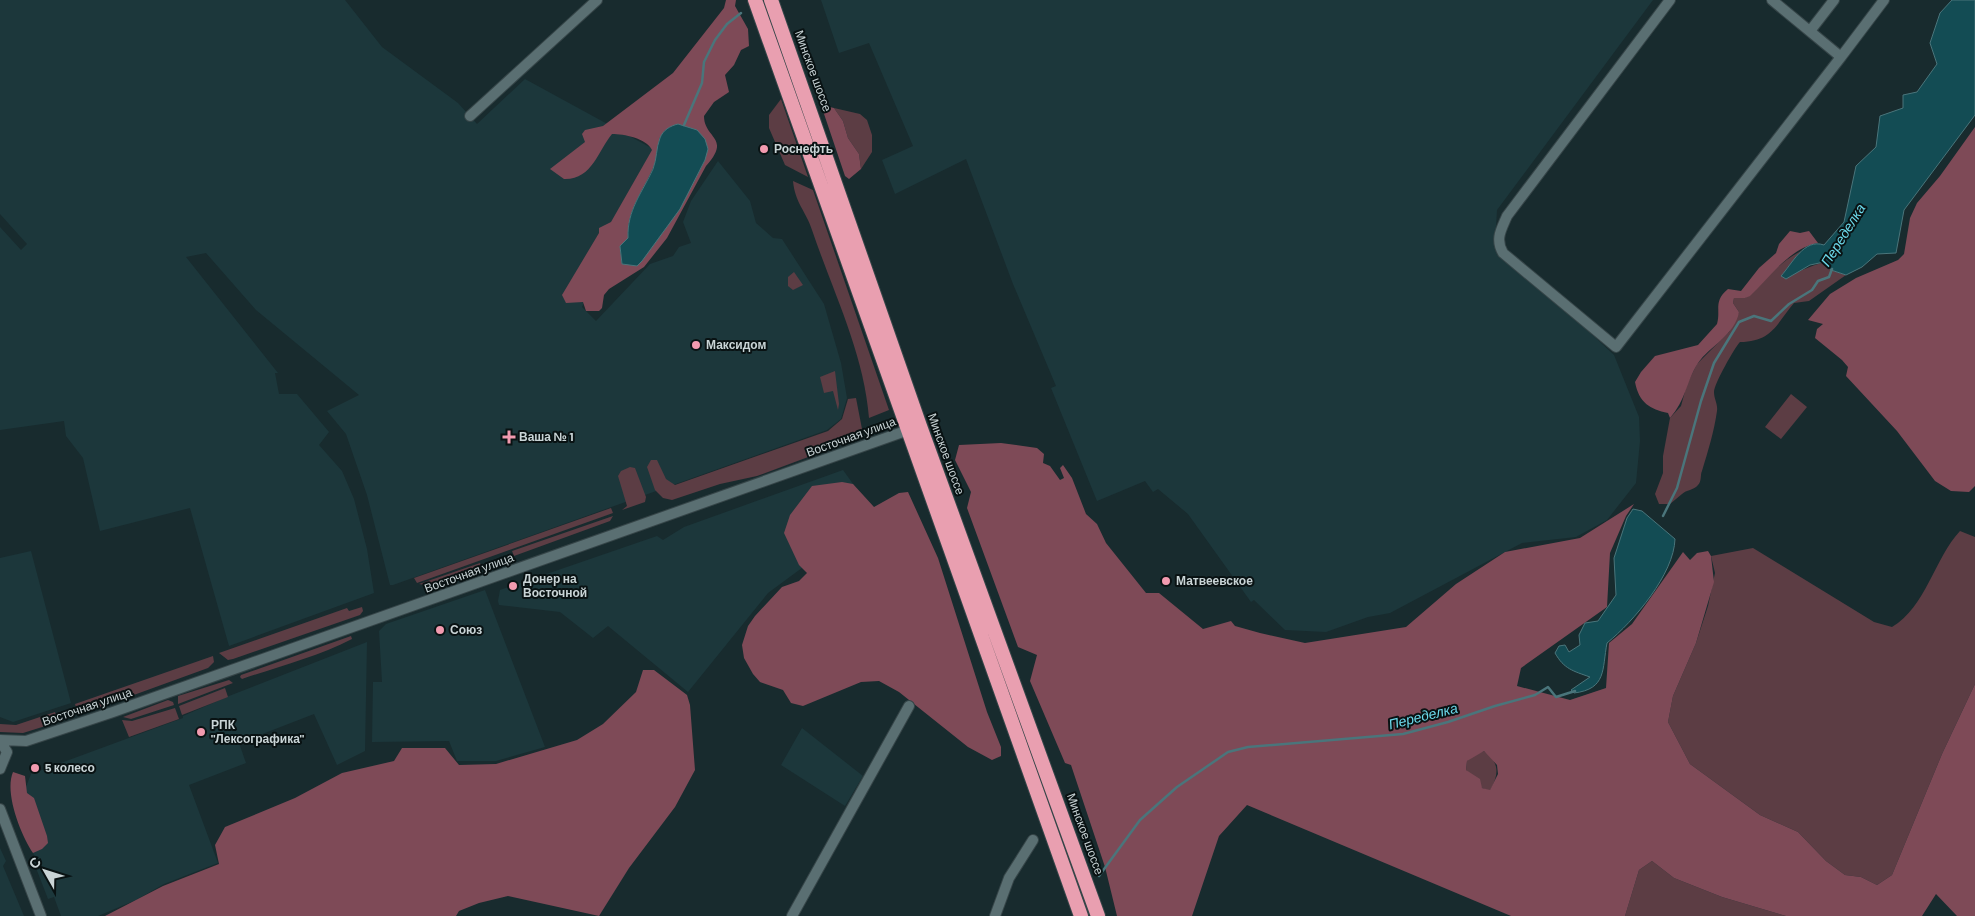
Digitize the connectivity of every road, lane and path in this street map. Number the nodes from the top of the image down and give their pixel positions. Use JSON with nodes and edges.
{"nodes":[{"id":1,"x":597,"y":0,"type":"edge"},
{"id":2,"x":755,"y":0,"type":"edge"},
{"id":3,"x":771,"y":0,"type":"edge"},
{"id":4,"x":1670,"y":0,"type":"edge"},
{"id":5,"x":1772,"y":0,"type":"edge"},
{"id":6,"x":1834,"y":0,"type":"edge"},
{"id":7,"x":1884,"y":0,"type":"edge"},
{"id":8,"x":1810,"y":31,"type":"junction"},
{"id":9,"x":1841,"y":57,"type":"junction"},
{"id":10,"x":470,"y":116,"type":"dead end"},
{"id":11,"x":914,"y":428,"type":"junction"},
{"id":12,"x":909,"y":706,"type":"dead end"},
{"id":13,"x":0,"y":740,"type":"edge"},
{"id":14,"x":26,"y":741,"type":"junction"},
{"id":15,"x":2,"y":764,"type":"edge"},
{"id":16,"x":0,"y":809,"type":"edge"},
{"id":17,"x":1033,"y":840,"type":"dead end"},
{"id":18,"x":41,"y":916,"type":"edge"},
{"id":19,"x":792,"y":916,"type":"edge"},
{"id":20,"x":995,"y":916,"type":"edge"},
{"id":21,"x":1081,"y":916,"type":"edge"},
{"id":22,"x":1098,"y":916,"type":"edge"}],
"edges":[{"from":1,"to":10,"type":"street"},
{"from":2,"to":11,"type":"highway","name":"Минское шоссе"},
{"from":3,"to":11,"type":"highway","name":"Минское шоссе"},
{"from":4,"to":9,"type":"street"},
{"from":5,"to":8,"type":"street"},
{"from":6,"to":8,"type":"street"},
{"from":7,"to":9,"type":"street"},
{"from":8,"to":9,"type":"street"},
{"from":11,"to":14,"type":"street","name":"Восточная улица"},
{"from":11,"to":21,"type":"highway","name":"Минское шоссе"},
{"from":11,"to":22,"type":"highway","name":"Минское шоссе"},
{"from":12,"to":19,"type":"street"},
{"from":13,"to":14,"type":"street","name":"Восточная улица"},
{"from":13,"to":15,"type":"street"},
{"from":14,"to":15,"type":"street","name":"Восточная улица"},
{"from":16,"to":18,"type":"street"},
{"from":17,"to":20,"type":"street"}]}
